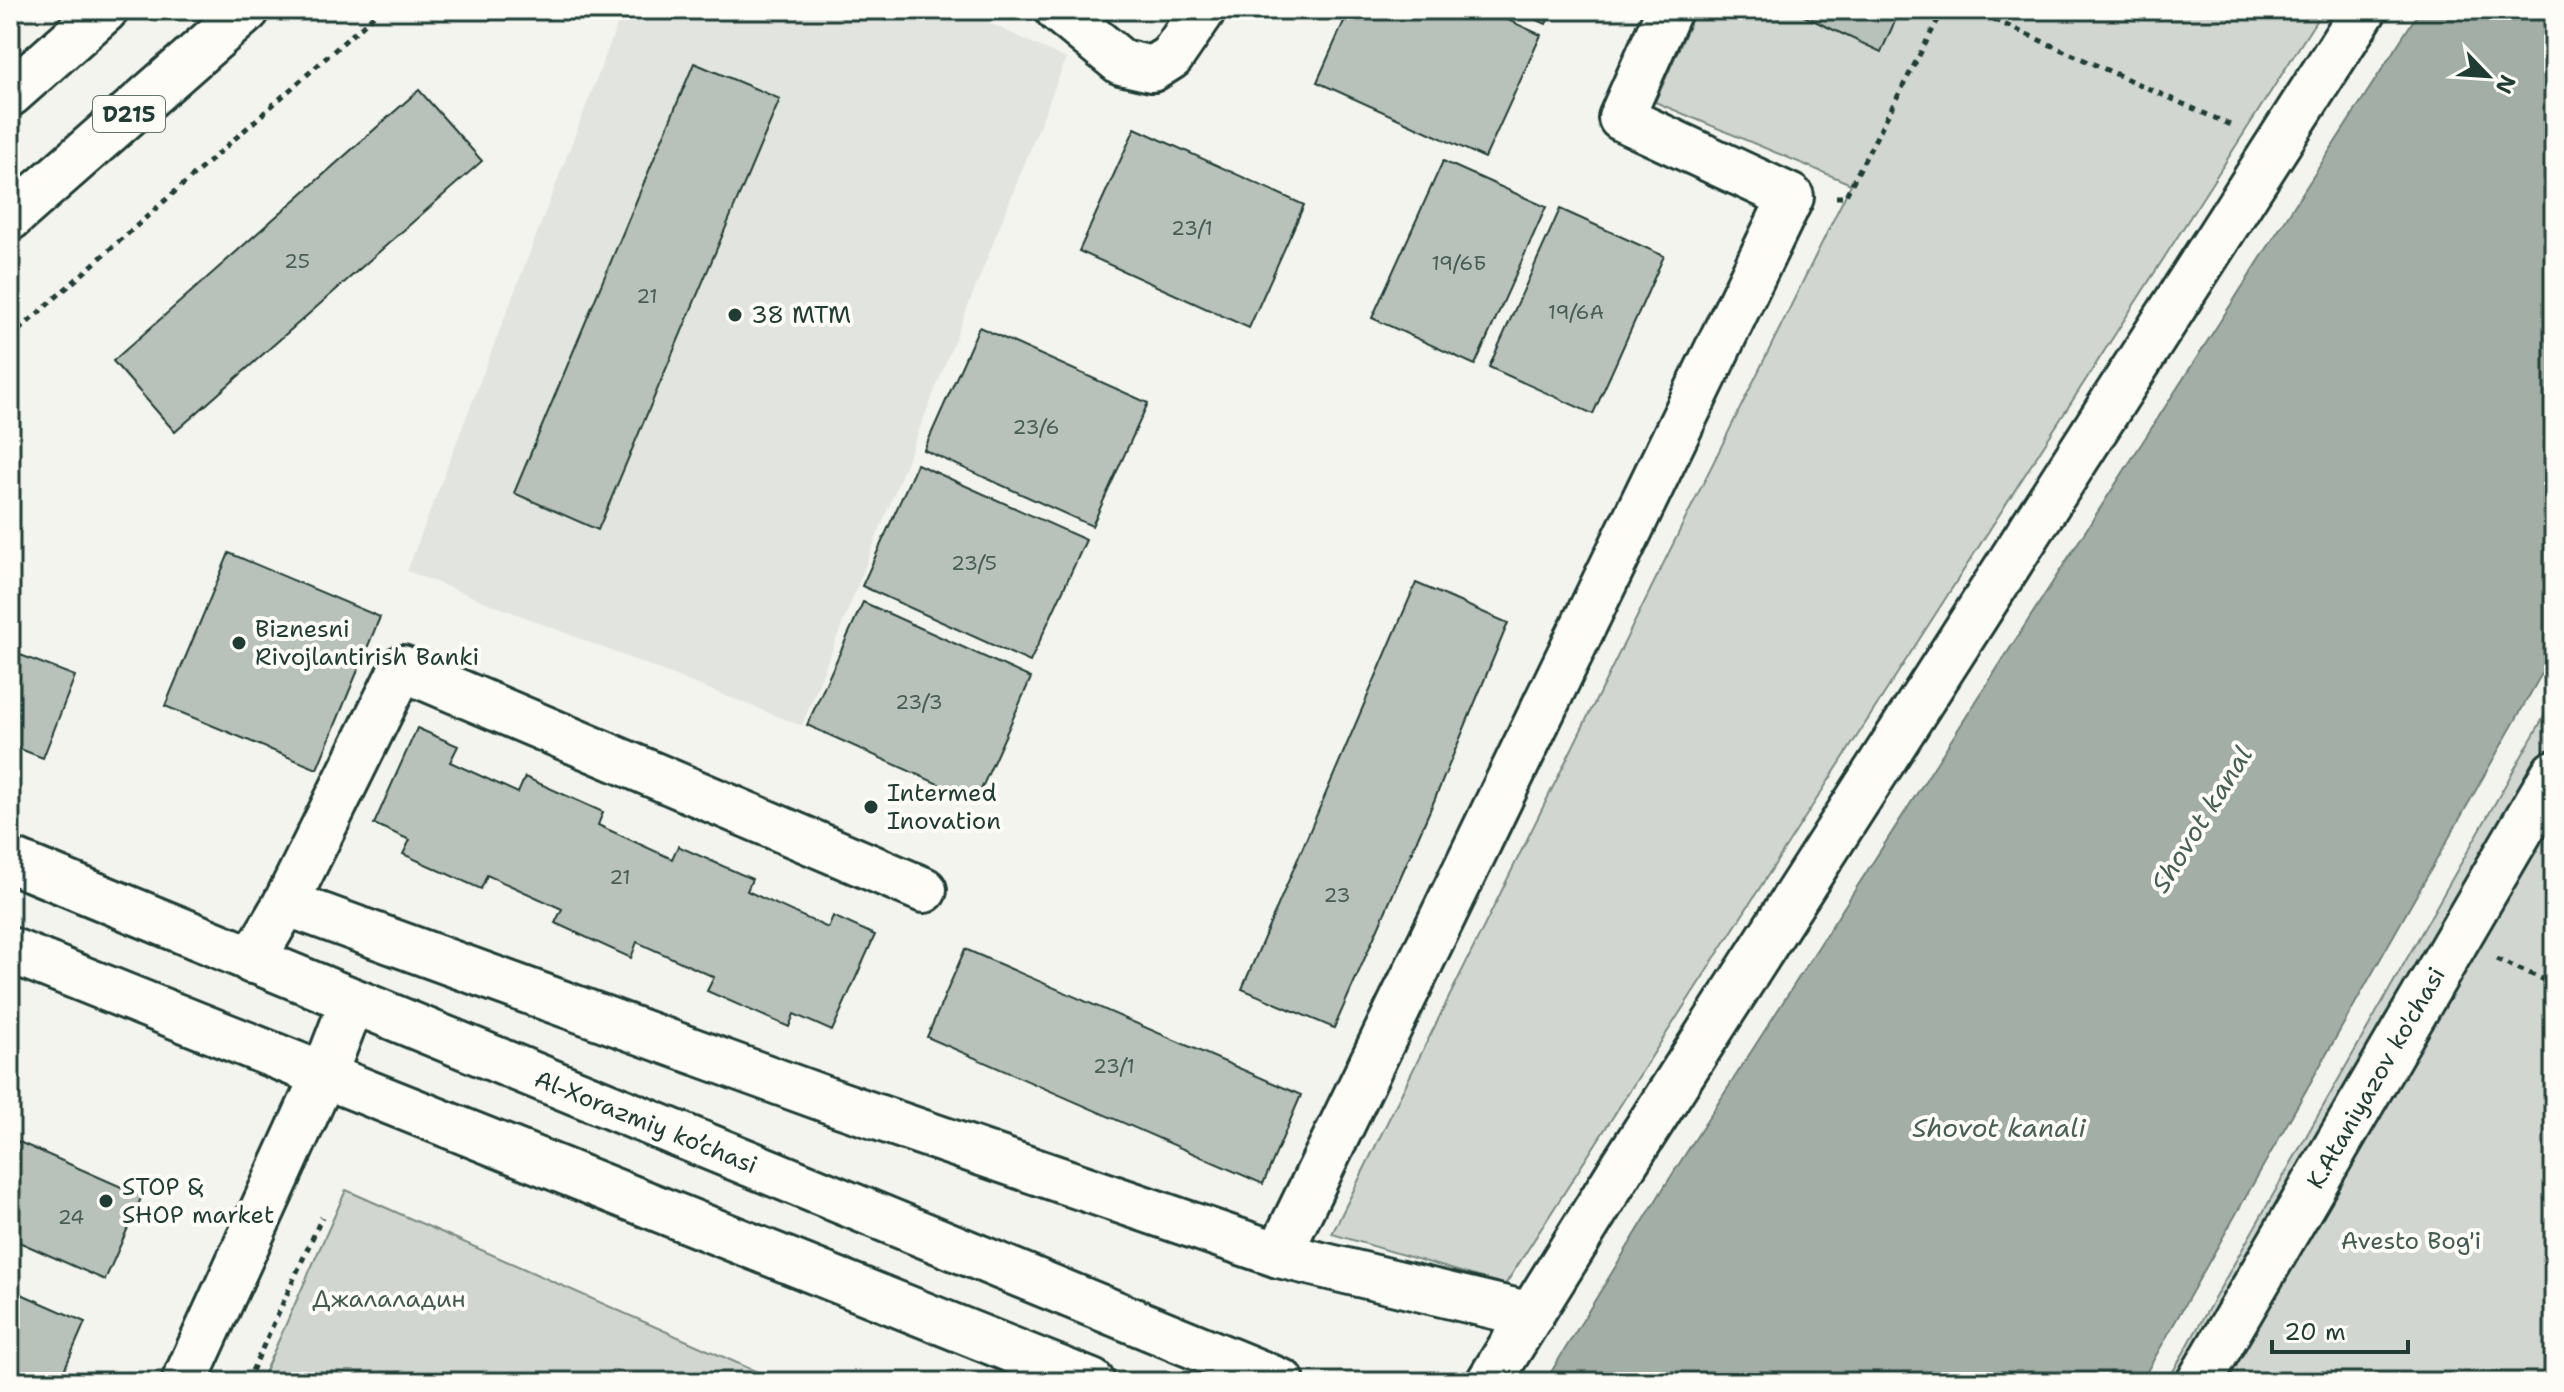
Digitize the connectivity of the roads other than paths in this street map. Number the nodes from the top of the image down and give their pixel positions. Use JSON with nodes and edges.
{"nodes":[{"id":1,"x":105,"y":10,"type":"edge"},
{"id":2,"x":247,"y":10,"type":"edge"},
{"id":3,"x":1058,"y":10,"type":"edge"},
{"id":4,"x":1203,"y":10,"type":"edge"},
{"id":5,"x":1669,"y":10,"type":"edge"},
{"id":6,"x":2364,"y":10,"type":"edge"},
{"id":7,"x":10,"y":94,"type":"edge"},
{"id":8,"x":10,"y":218,"type":"edge"},
{"id":9,"x":2554,"y":773,"type":"edge"},
{"id":10,"x":10,"y":860,"type":"edge"},
{"id":11,"x":924,"y":890,"type":"dead end"},
{"id":12,"x":286,"y":903,"type":"junction"},
{"id":13,"x":10,"y":950,"type":"edge"},
{"id":14,"x":252,"y":961,"type":"junction"},
{"id":15,"x":352,"y":1002,"type":"junction"},
{"id":16,"x":323,"y":1077,"type":"junction"},
{"id":17,"x":1279,"y":1255,"type":"junction"},
{"id":18,"x":1531,"y":1315,"type":"junction"},
{"id":19,"x":184,"y":1382,"type":"edge"},
{"id":20,"x":1092,"y":1382,"type":"edge"},
{"id":21,"x":1282,"y":1382,"type":"edge"},
{"id":22,"x":1489,"y":1382,"type":"edge"},
{"id":23,"x":2199,"y":1382,"type":"edge"}],
"edges":[{"from":1,"to":7,"type":"main road"},
{"from":2,"to":8,"type":"main road","number":"D215"},
{"from":3,"to":4,"type":"main road"},
{"from":5,"to":17,"type":"main road"},
{"from":6,"to":18,"type":"main road"},
{"from":9,"to":23,"type":"main road","name":"K.Ataniyazov ko'chasi"},
{"from":10,"to":14,"type":"main road","name":"Al-Xorazmiy ko’chasi"},
{"from":11,"to":12,"type":"main road"},
{"from":12,"to":14,"type":"main road"},
{"from":12,"to":17,"type":"main road"},
{"from":13,"to":16,"type":"main road"},
{"from":14,"to":15,"type":"main road","name":"Al-Xorazmiy ko’chasi"},
{"from":15,"to":16,"type":"main road"},
{"from":15,"to":21,"type":"main road","name":"Al-Xorazmiy ko’chasi"},
{"from":16,"to":19,"type":"main road"},
{"from":16,"to":20,"type":"main road"},
{"from":17,"to":18,"type":"main road"},
{"from":18,"to":22,"type":"main road"}]}
